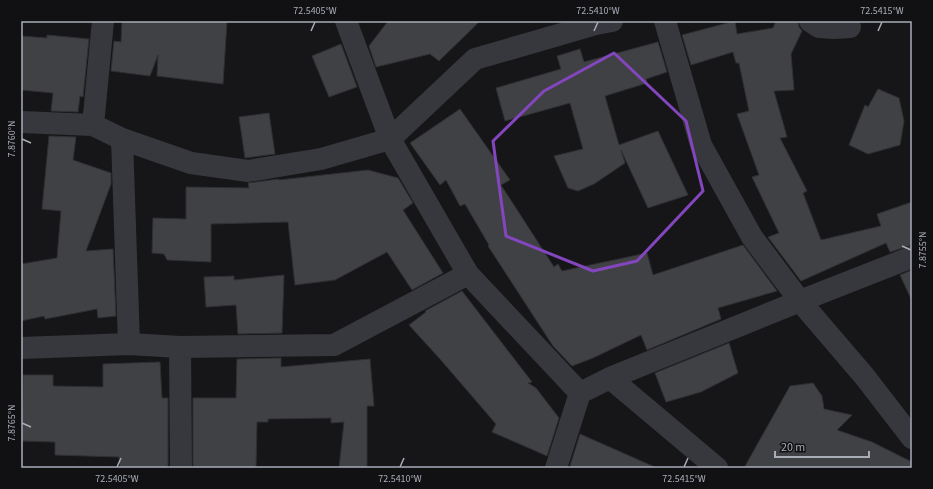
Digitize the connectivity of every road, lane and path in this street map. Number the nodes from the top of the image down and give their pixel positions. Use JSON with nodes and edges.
{"nodes":[{"id":1,"x":103,"y":21,"type":"edge"},
{"id":2,"x":346,"y":21,"type":"edge"},
{"id":3,"x":612,"y":21,"type":"edge"},
{"id":4,"x":665,"y":21,"type":"edge"},
{"id":5,"x":810,"y":21,"type":"edge"},
{"id":6,"x":850,"y":27,"type":"dead end"},
{"id":7,"x":21,"y":122,"type":"edge"},
{"id":8,"x":93,"y":125,"type":"junction"},
{"id":9,"x":122,"y":139,"type":"junction"},
{"id":10,"x":390,"y":139,"type":"junction"},
{"id":11,"x":912,"y":257,"type":"edge"},
{"id":12,"x":468,"y":274,"type":"junction"},
{"id":13,"x":800,"y":301,"type":"junction"},
{"id":14,"x":129,"y":344,"type":"junction"},
{"id":15,"x":180,"y":347,"type":"junction"},
{"id":16,"x":21,"y":348,"type":"edge"},
{"id":17,"x":610,"y":378,"type":"junction"},
{"id":18,"x":580,"y":393,"type":"junction"},
{"id":19,"x":912,"y":438,"type":"edge"},
{"id":20,"x":181,"y":468,"type":"edge"},
{"id":21,"x":556,"y":468,"type":"edge"},
{"id":22,"x":717,"y":468,"type":"edge"}],
"edges":[{"from":1,"to":8,"type":"street"},
{"from":2,"to":10,"type":"street"},
{"from":3,"to":10,"type":"street"},
{"from":4,"to":13,"type":"street"},
{"from":5,"to":6,"type":"street"},
{"from":7,"to":8,"type":"street"},
{"from":8,"to":9,"type":"street"},
{"from":9,"to":10,"type":"street"},
{"from":9,"to":14,"type":"street"},
{"from":10,"to":12,"type":"street"},
{"from":11,"to":13,"type":"street"},
{"from":12,"to":15,"type":"street"},
{"from":12,"to":18,"type":"street"},
{"from":13,"to":17,"type":"street"},
{"from":13,"to":19,"type":"street"},
{"from":14,"to":15,"type":"street"},
{"from":14,"to":16,"type":"street"},
{"from":15,"to":20,"type":"street"},
{"from":17,"to":18,"type":"street"},
{"from":17,"to":22,"type":"street"},
{"from":18,"to":21,"type":"street"}]}
